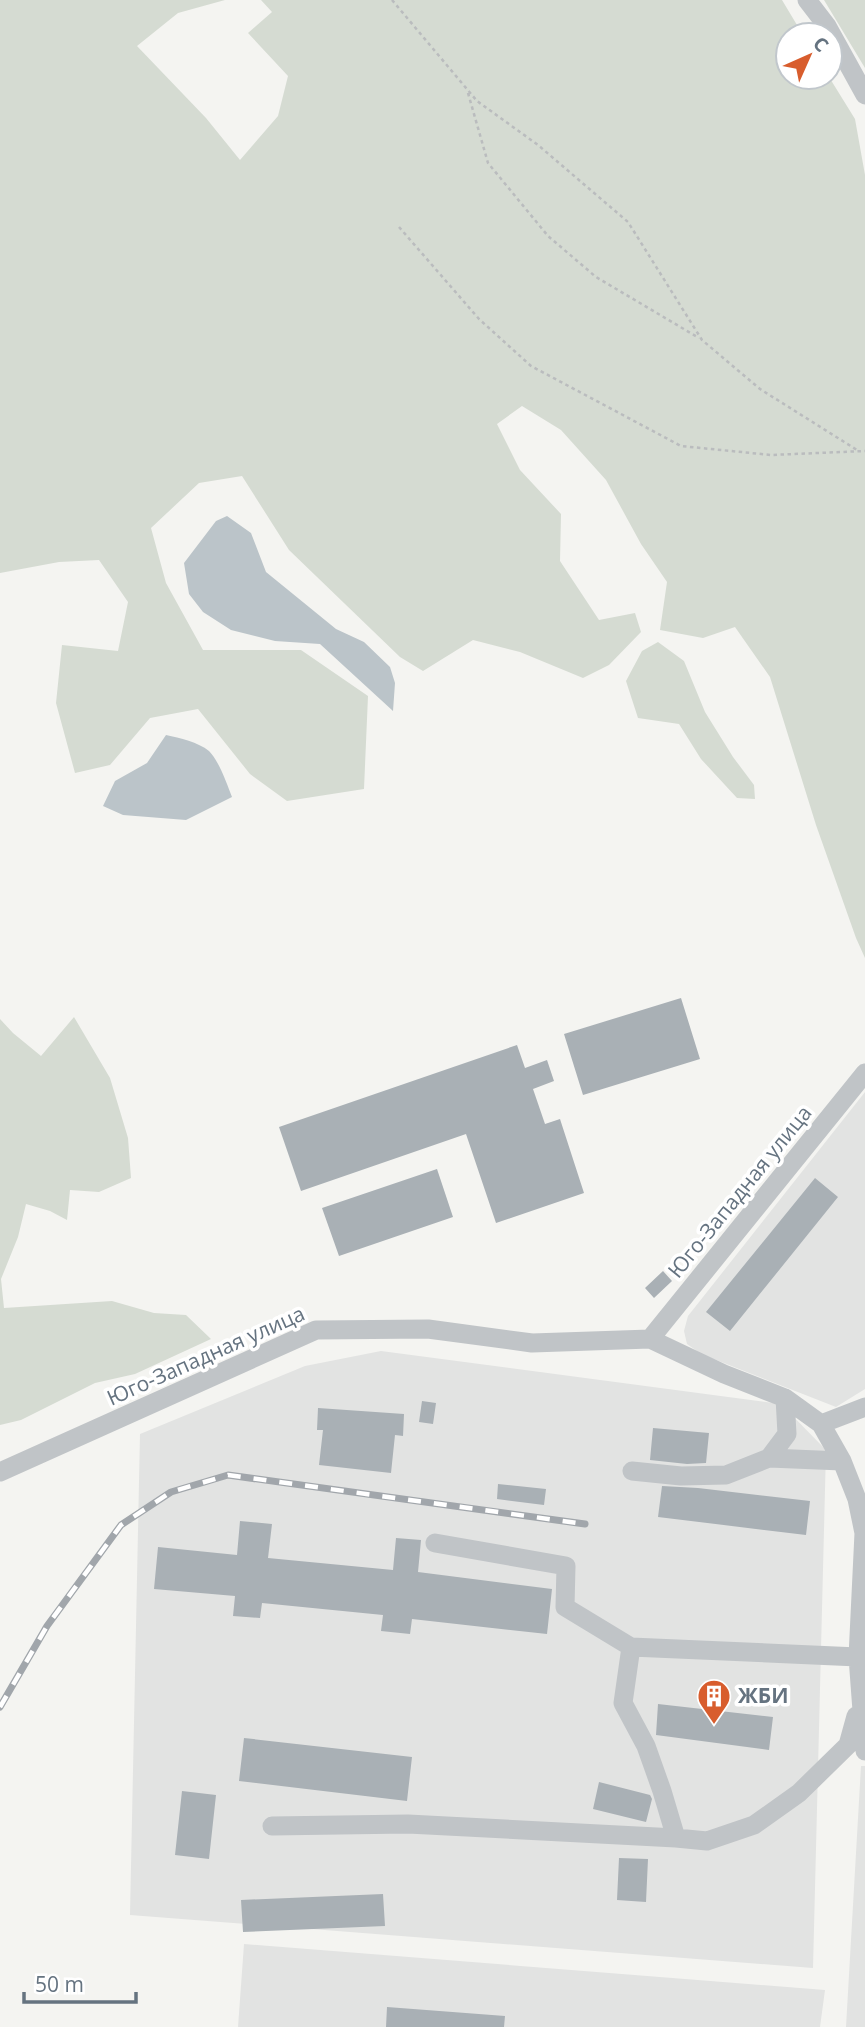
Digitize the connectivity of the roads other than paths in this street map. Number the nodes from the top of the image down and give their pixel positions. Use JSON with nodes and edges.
{"nodes":[{"id":1,"x":807,"y":0,"type":"edge"},
{"id":2,"x":865,"y":95,"type":"edge"},
{"id":3,"x":865,"y":1073,"type":"edge"},
{"id":4,"x":650,"y":1339,"type":"junction"},
{"id":5,"x":785,"y":1398,"type":"junction"},
{"id":6,"x":865,"y":1406,"type":"edge"},
{"id":7,"x":821,"y":1423,"type":"junction"},
{"id":8,"x":769,"y":1458,"type":"junction"},
{"id":9,"x":842,"y":1461,"type":"junction"},
{"id":10,"x":632,"y":1471,"type":"dead end"},
{"id":11,"x":0,"y":1472,"type":"edge"},
{"id":12,"x":435,"y":1543,"type":"dead end"},
{"id":13,"x":631,"y":1647,"type":"junction"},
{"id":14,"x":858,"y":1657,"type":"junction"},
{"id":15,"x":859,"y":1748,"type":"edge"},
{"id":16,"x":272,"y":1826,"type":"dead end"},
{"id":17,"x":676,"y":1838,"type":"junction"}],
"edges":[{"from":1,"to":2,"type":"street"},
{"from":3,"to":4,"type":"street","name":"Юго-Западная улица"},
{"from":4,"to":5,"type":"street","name":"Юго-Западная улица"},
{"from":4,"to":11,"type":"street","name":"Юго-Западная улица"},
{"from":5,"to":7,"type":"street","name":"Юго-Западная улица"},
{"from":5,"to":8,"type":"street"},
{"from":6,"to":7,"type":"street"},
{"from":7,"to":9,"type":"street","name":"Юго-Западная улица"},
{"from":8,"to":9,"type":"street"},
{"from":8,"to":10,"type":"street"},
{"from":9,"to":14,"type":"street","name":"Юго-Западная улица"},
{"from":12,"to":13,"type":"street"},
{"from":13,"to":14,"type":"street"},
{"from":13,"to":17,"type":"street"},
{"from":14,"to":15,"type":"street","name":"Юго-Западная улица"},
{"from":15,"to":17,"type":"street"},
{"from":16,"to":17,"type":"street"}]}
